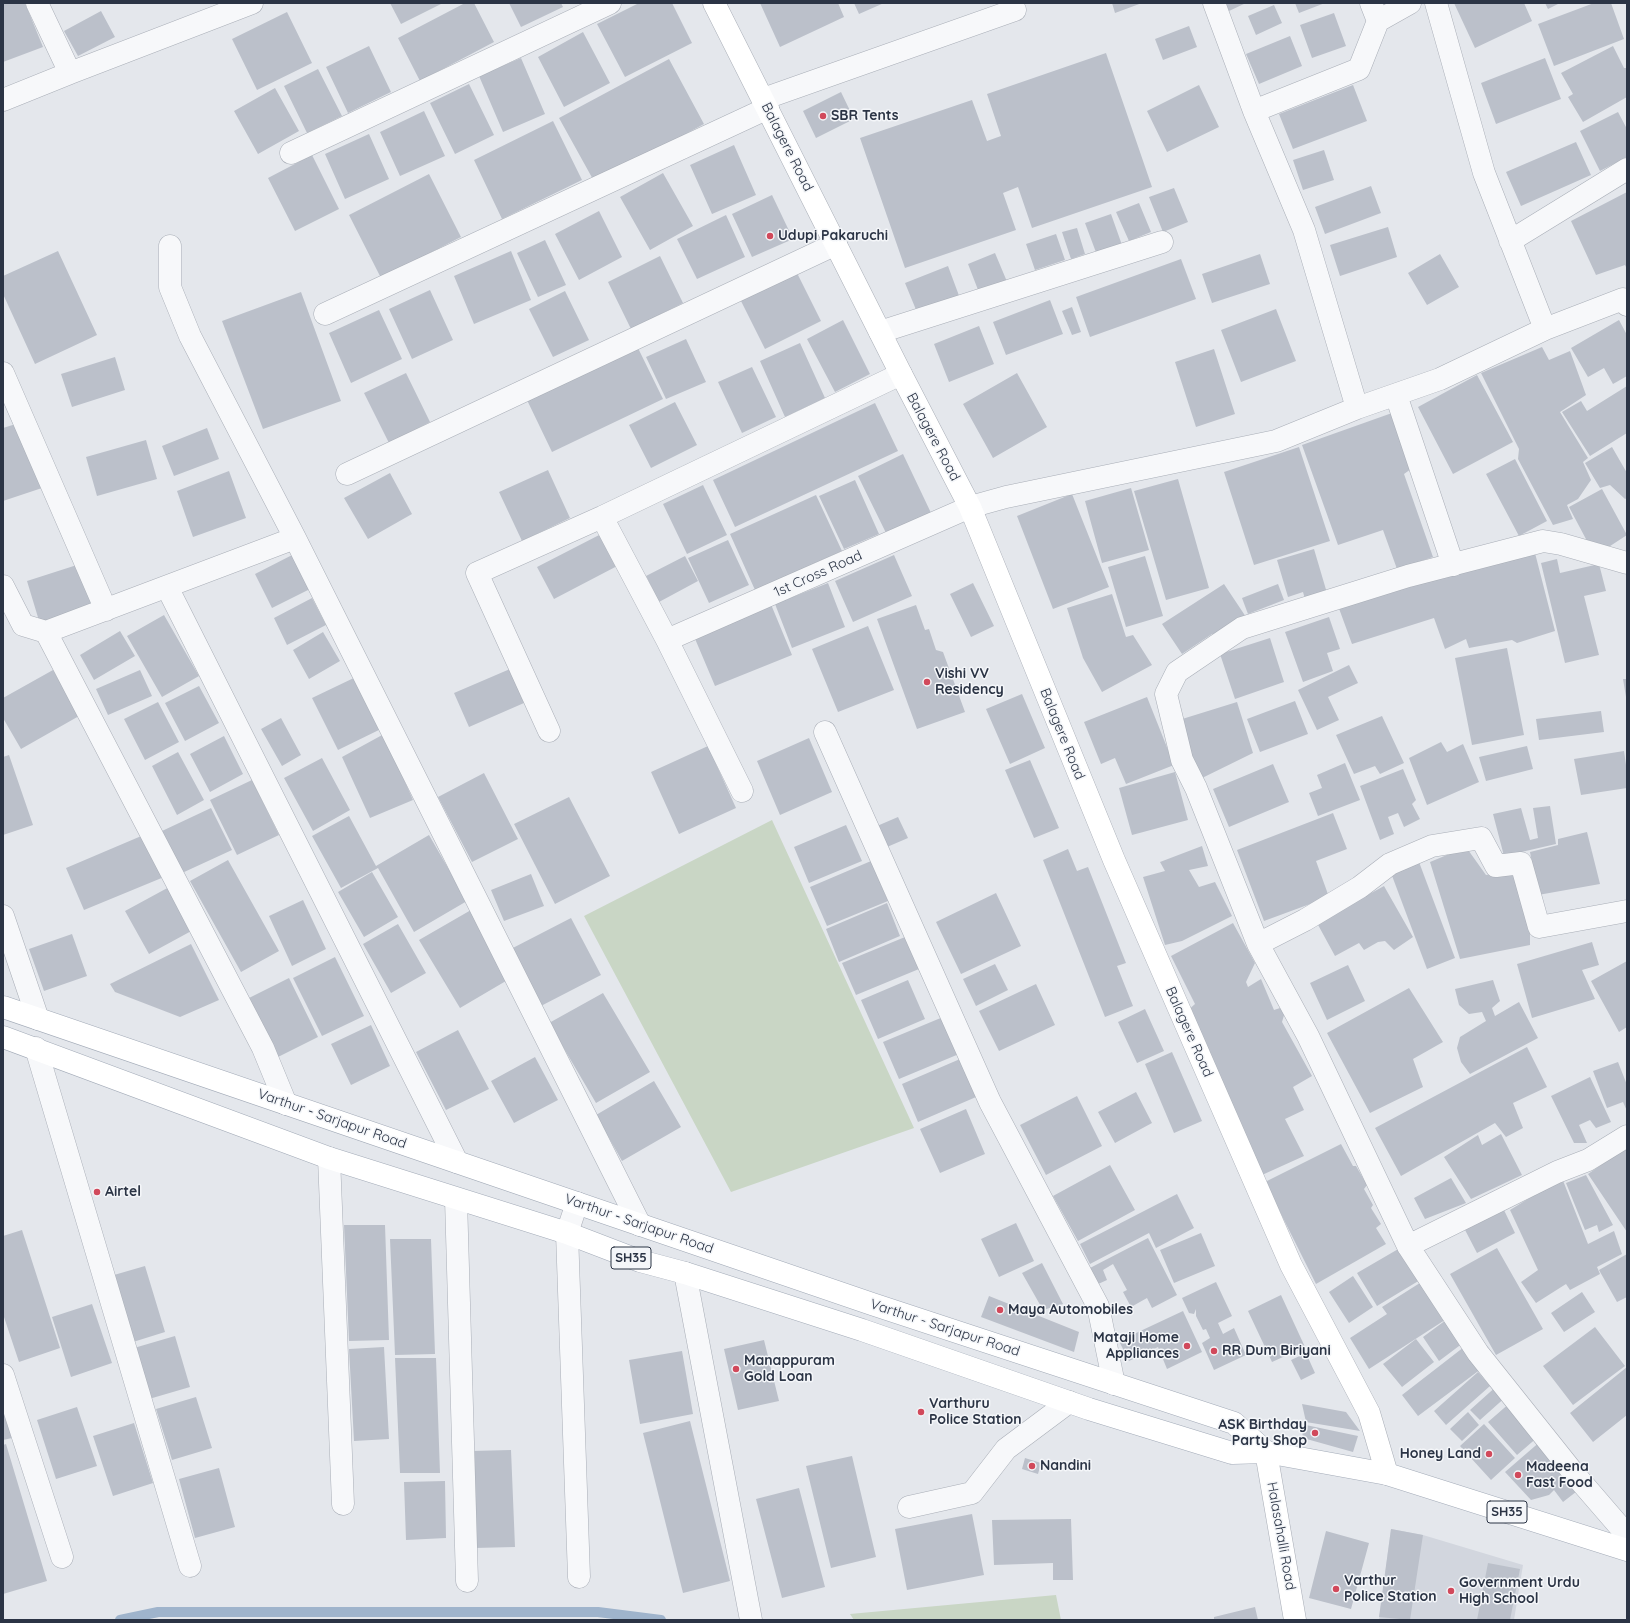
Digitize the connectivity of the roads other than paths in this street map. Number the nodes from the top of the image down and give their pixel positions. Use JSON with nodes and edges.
{"nodes":[{"id":1,"x":38,"y":3,"type":"edge"},
{"id":2,"x":252,"y":3,"type":"edge"},
{"id":3,"x":610,"y":3,"type":"edge"},
{"id":4,"x":714,"y":3,"type":"edge"},
{"id":5,"x":1214,"y":3,"type":"edge"},
{"id":6,"x":1410,"y":3,"type":"edge"},
{"id":7,"x":1436,"y":3,"type":"edge"},
{"id":8,"x":224,"y":8,"type":"edge"},
{"id":9,"x":1015,"y":10,"type":"dead end"},
{"id":10,"x":1374,"y":12,"type":"edge"},
{"id":11,"x":70,"y":73,"type":"junction"},
{"id":12,"x":3,"y":100,"type":"edge"},
{"id":13,"x":766,"y":104,"type":"junction"},
{"id":14,"x":1254,"y":111,"type":"junction"},
{"id":15,"x":291,"y":153,"type":"dead end"},
{"id":16,"x":1627,"y":168,"type":"edge"},
{"id":17,"x":1510,"y":241,"type":"junction"},
{"id":18,"x":1162,"y":242,"type":"dead end"},
{"id":19,"x":836,"y":244,"type":"junction"},
{"id":20,"x":170,"y":246,"type":"dead end"},
{"id":21,"x":1627,"y":305,"type":"edge"},
{"id":22,"x":325,"y":314,"type":"dead end"},
{"id":23,"x":1545,"y":329,"type":"junction"},
{"id":24,"x":880,"y":332,"type":"junction"},
{"id":25,"x":3,"y":373,"type":"edge"},
{"id":26,"x":901,"y":374,"type":"junction"},
{"id":27,"x":1396,"y":395,"type":"junction"},
{"id":28,"x":1357,"y":408,"type":"junction"},
{"id":29,"x":347,"y":474,"type":"dead end"},
{"id":30,"x":970,"y":507,"type":"junction"},
{"id":31,"x":602,"y":517,"type":"junction"},
{"id":32,"x":295,"y":538,"type":"junction"},
{"id":33,"x":1627,"y":563,"type":"edge"},
{"id":34,"x":1453,"y":565,"type":"junction"},
{"id":35,"x":3,"y":586,"type":"edge"},
{"id":36,"x":167,"y":587,"type":"junction"},
{"id":37,"x":106,"y":610,"type":"junction"},
{"id":38,"x":46,"y":632,"type":"junction"},
{"id":39,"x":667,"y":640,"type":"junction"},
{"id":40,"x":549,"y":731,"type":"dead end"},
{"id":41,"x":825,"y":732,"type":"dead end"},
{"id":42,"x":742,"y":791,"type":"dead end"},
{"id":43,"x":1627,"y":911,"type":"edge"},
{"id":44,"x":3,"y":916,"type":"edge"},
{"id":45,"x":1258,"y":944,"type":"junction"},
{"id":46,"x":3,"y":1007,"type":"edge"},
{"id":47,"x":38,"y":1019,"type":"junction"},
{"id":48,"x":3,"y":1037,"type":"edge"},
{"id":49,"x":36,"y":1048,"type":"junction"},
{"id":50,"x":286,"y":1104,"type":"junction"},
{"id":51,"x":1627,"y":1136,"type":"edge"},
{"id":52,"x":329,"y":1158,"type":"junction"},
{"id":53,"x":457,"y":1162,"type":"junction"},
{"id":54,"x":456,"y":1199,"type":"junction"},
{"id":55,"x":577,"y":1203,"type":"junction"},
{"id":56,"x":640,"y":1224,"type":"junction"},
{"id":57,"x":567,"y":1234,"type":"junction"},
{"id":58,"x":1408,"y":1246,"type":"junction"},
{"id":59,"x":685,"y":1273,"type":"junction"},
{"id":60,"x":3,"y":1375,"type":"edge"},
{"id":61,"x":1114,"y":1384,"type":"junction"},
{"id":62,"x":1069,"y":1402,"type":"junction"},
{"id":63,"x":1266,"y":1452,"type":"junction"},
{"id":64,"x":1387,"y":1474,"type":"junction"},
{"id":65,"x":342,"y":1504,"type":"dead end"},
{"id":66,"x":909,"y":1507,"type":"dead end"},
{"id":67,"x":1627,"y":1535,"type":"edge"},
{"id":68,"x":1627,"y":1550,"type":"edge"},
{"id":69,"x":62,"y":1557,"type":"dead end"},
{"id":70,"x":190,"y":1566,"type":"dead end"},
{"id":71,"x":579,"y":1578,"type":"dead end"},
{"id":72,"x":467,"y":1581,"type":"dead end"},
{"id":73,"x":751,"y":1620,"type":"edge"},
{"id":74,"x":1295,"y":1620,"type":"edge"}],
"edges":[{"from":1,"to":11,"type":"street"},
{"from":2,"to":8,"type":"street"},
{"from":3,"to":15,"type":"street"},
{"from":4,"to":13,"type":"main road","name":"Balagere Road"},
{"from":5,"to":14,"type":"street"},
{"from":6,"to":10,"type":"street"},
{"from":7,"to":17,"type":"street"},
{"from":8,"to":11,"type":"street"},
{"from":9,"to":13,"type":"street"},
{"from":10,"to":14,"type":"street"},
{"from":11,"to":12,"type":"street"},
{"from":13,"to":19,"type":"main road","name":"Balagere Road"},
{"from":13,"to":22,"type":"street"},
{"from":14,"to":28,"type":"street"},
{"from":16,"to":17,"type":"street"},
{"from":17,"to":23,"type":"street"},
{"from":18,"to":24,"type":"street"},
{"from":19,"to":24,"type":"main road","name":"Balagere Road"},
{"from":19,"to":29,"type":"street"},
{"from":20,"to":32,"type":"street"},
{"from":21,"to":23,"type":"street","name":"1st Cross Road"},
{"from":23,"to":27,"type":"street","name":"1st Cross Road"},
{"from":24,"to":26,"type":"main road","name":"Balagere Road"},
{"from":25,"to":37,"type":"street"},
{"from":26,"to":30,"type":"main road","name":"Balagere Road"},
{"from":26,"to":31,"type":"street"},
{"from":27,"to":28,"type":"street","name":"1st Cross Road"},
{"from":27,"to":34,"type":"street"},
{"from":28,"to":30,"type":"street","name":"1st Cross Road"},
{"from":30,"to":39,"type":"street","name":"1st Cross Road"},
{"from":30,"to":64,"type":"main road","name":"Balagere Road"},
{"from":31,"to":39,"type":"street"},
{"from":31,"to":40,"type":"street"},
{"from":32,"to":36,"type":"street"},
{"from":32,"to":56,"type":"street"},
{"from":33,"to":34,"type":"street"},
{"from":34,"to":45,"type":"street"},
{"from":35,"to":38,"type":"street"},
{"from":36,"to":37,"type":"street"},
{"from":36,"to":53,"type":"street"},
{"from":37,"to":38,"type":"street"},
{"from":38,"to":50,"type":"street"},
{"from":39,"to":42,"type":"street"},
{"from":41,"to":61,"type":"street"},
{"from":43,"to":45,"type":"street"},
{"from":44,"to":47,"type":"street"},
{"from":45,"to":58,"type":"street"},
{"from":46,"to":47,"type":"main road","name":"Varthur - Sarjapur Road"},
{"from":47,"to":50,"type":"main road","name":"Varthur - Sarjapur Road"},
{"from":48,"to":49,"type":"main road","name":"Varthur - Sarjapur Road","number":"SH35"},
{"from":49,"to":52,"type":"main road","name":"Varthur - Sarjapur Road","number":"SH35"},
{"from":49,"to":70,"type":"street"},
{"from":50,"to":53,"type":"main road","name":"Varthur - Sarjapur Road"},
{"from":51,"to":58,"type":"street"},
{"from":52,"to":54,"type":"main road","name":"Varthur - Sarjapur Road","number":"SH35"},
{"from":52,"to":65,"type":"street"},
{"from":53,"to":55,"type":"main road","name":"Varthur - Sarjapur Road"},
{"from":54,"to":57,"type":"main road","name":"Varthur - Sarjapur Road","number":"SH35"},
{"from":54,"to":72,"type":"street"},
{"from":55,"to":56,"type":"main road","name":"Varthur - Sarjapur Road"},
{"from":55,"to":57,"type":"street"},
{"from":56,"to":61,"type":"main road","name":"Varthur - Sarjapur Road"},
{"from":57,"to":59,"type":"main road","name":"Varthur - Sarjapur Road","number":"SH35"},
{"from":57,"to":71,"type":"street"},
{"from":58,"to":67,"type":"street"},
{"from":59,"to":62,"type":"main road","name":"Varthur - Sarjapur Road","number":"SH35"},
{"from":59,"to":73,"type":"street"},
{"from":60,"to":69,"type":"street"},
{"from":61,"to":63,"type":"main road","name":"Varthur - Sarjapur Road"},
{"from":62,"to":63,"type":"main road","name":"Varthur - Sarjapur Road","number":"SH35"},
{"from":62,"to":66,"type":"street"},
{"from":63,"to":64,"type":"main road","name":"Varthur - Sarjapur Road","number":"SH35"},
{"from":63,"to":74,"type":"main road","name":"Halasahalli Road"},
{"from":64,"to":68,"type":"main road","number":"SH35"}]}
